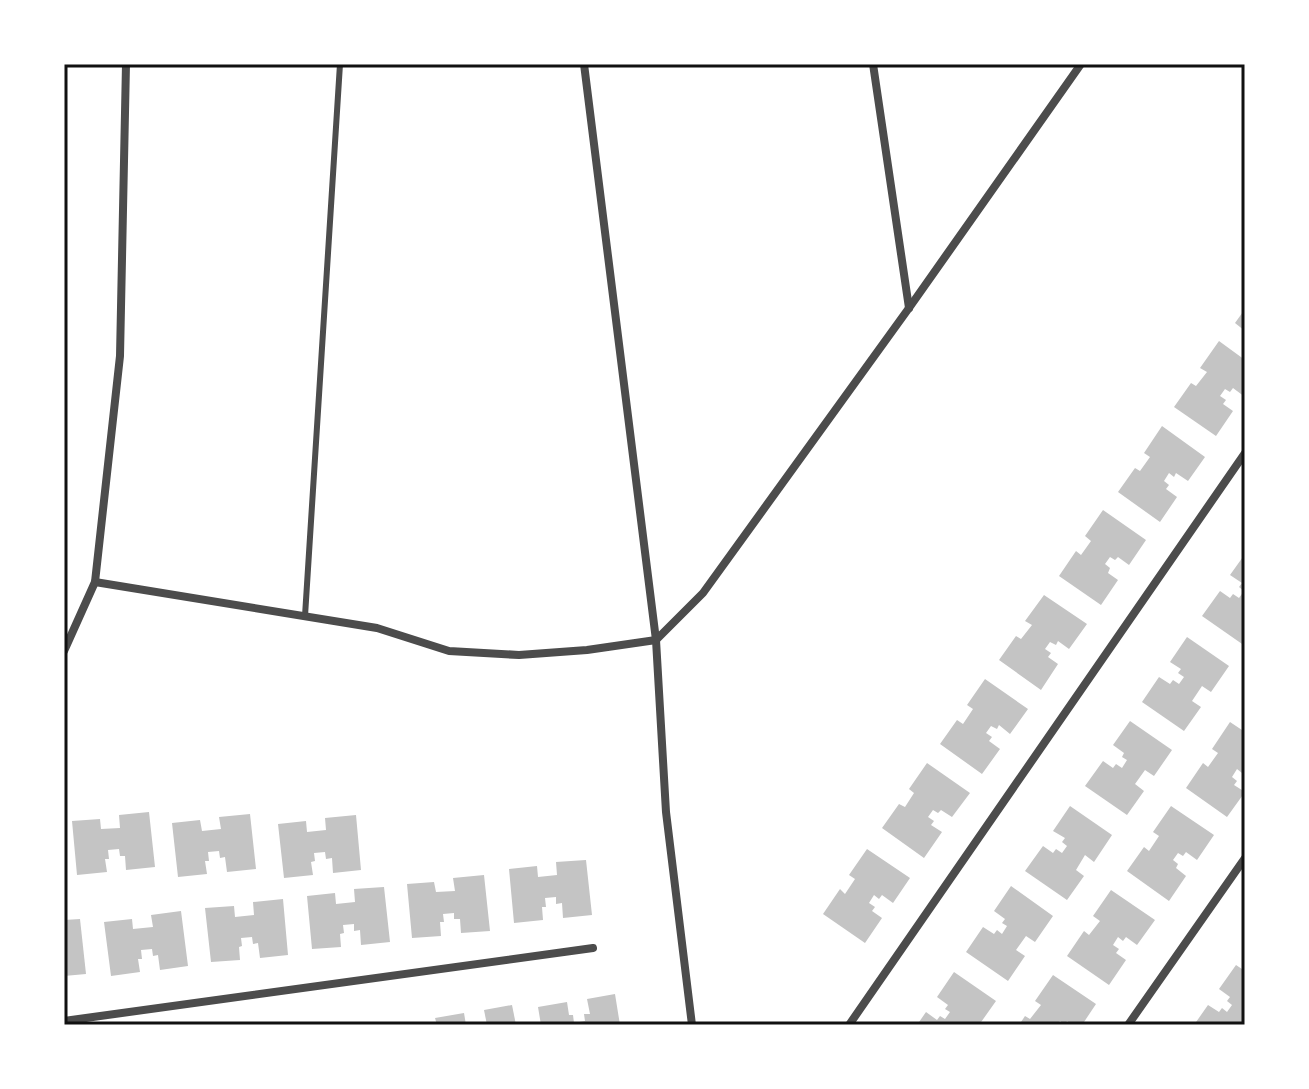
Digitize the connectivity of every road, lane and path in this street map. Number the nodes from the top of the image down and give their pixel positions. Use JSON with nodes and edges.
{"nodes":[{"id":1,"x":126,"y":64,"type":"edge"},
{"id":2,"x":340,"y":64,"type":"edge"},
{"id":3,"x":584,"y":64,"type":"edge"},
{"id":4,"x":873,"y":64,"type":"edge"},
{"id":5,"x":1081,"y":64,"type":"edge"},
{"id":6,"x":909,"y":308,"type":"junction"},
{"id":7,"x":1245,"y":453,"type":"edge"},
{"id":8,"x":95,"y":582,"type":"junction"},
{"id":9,"x":305,"y":616,"type":"junction"},
{"id":10,"x":656,"y":640,"type":"junction"},
{"id":11,"x":64,"y":651,"type":"edge"},
{"id":12,"x":1245,"y":858,"type":"edge"},
{"id":13,"x":593,"y":948,"type":"dead end"},
{"id":14,"x":64,"y":1021,"type":"edge"},
{"id":15,"x":692,"y":1025,"type":"edge"},
{"id":16,"x":849,"y":1025,"type":"edge"},
{"id":17,"x":1128,"y":1025,"type":"edge"}],
"edges":[{"from":1,"to":8,"type":"street"},
{"from":2,"to":9,"type":"lane"},
{"from":3,"to":10,"type":"street"},
{"from":4,"to":6,"type":"street"},
{"from":5,"to":6,"type":"street"},
{"from":6,"to":10,"type":"street"},
{"from":7,"to":16,"type":"street"},
{"from":8,"to":9,"type":"street"},
{"from":8,"to":11,"type":"street"},
{"from":9,"to":10,"type":"street"},
{"from":10,"to":15,"type":"street"},
{"from":12,"to":17,"type":"street"},
{"from":13,"to":14,"type":"street"}]}
